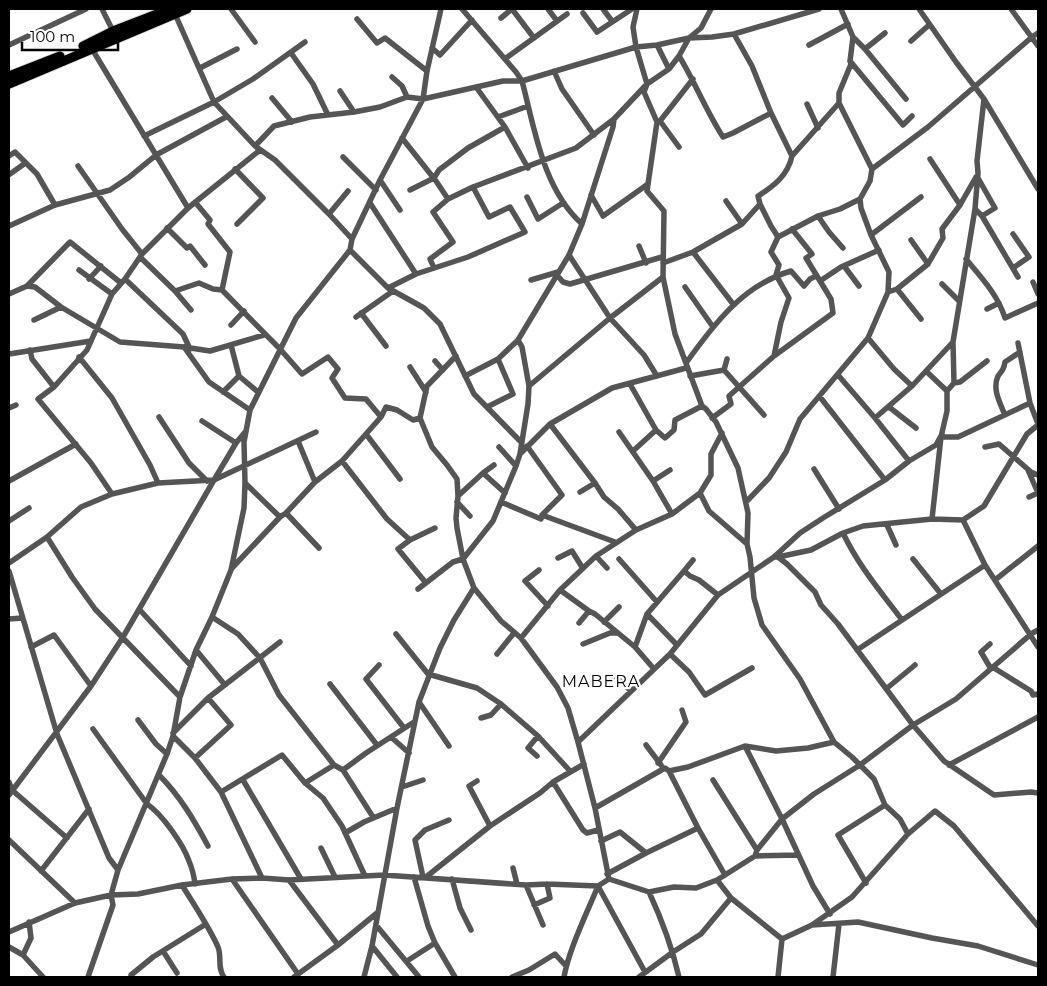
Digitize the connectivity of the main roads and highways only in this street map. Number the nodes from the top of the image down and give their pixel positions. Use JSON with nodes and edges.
{"nodes":[{"id":1,"x":188,"y":9,"type":"edge"},
{"id":2,"x":173,"y":11,"type":"edge"},
{"id":3,"x":9,"y":76,"type":"edge"},
{"id":4,"x":9,"y":84,"type":"edge"}],
"edges":[{"from":1,"to":2,"type":"main road"},
{"from":2,"to":3,"type":"main road"},
{"from":2,"to":4,"type":"main road"}]}
